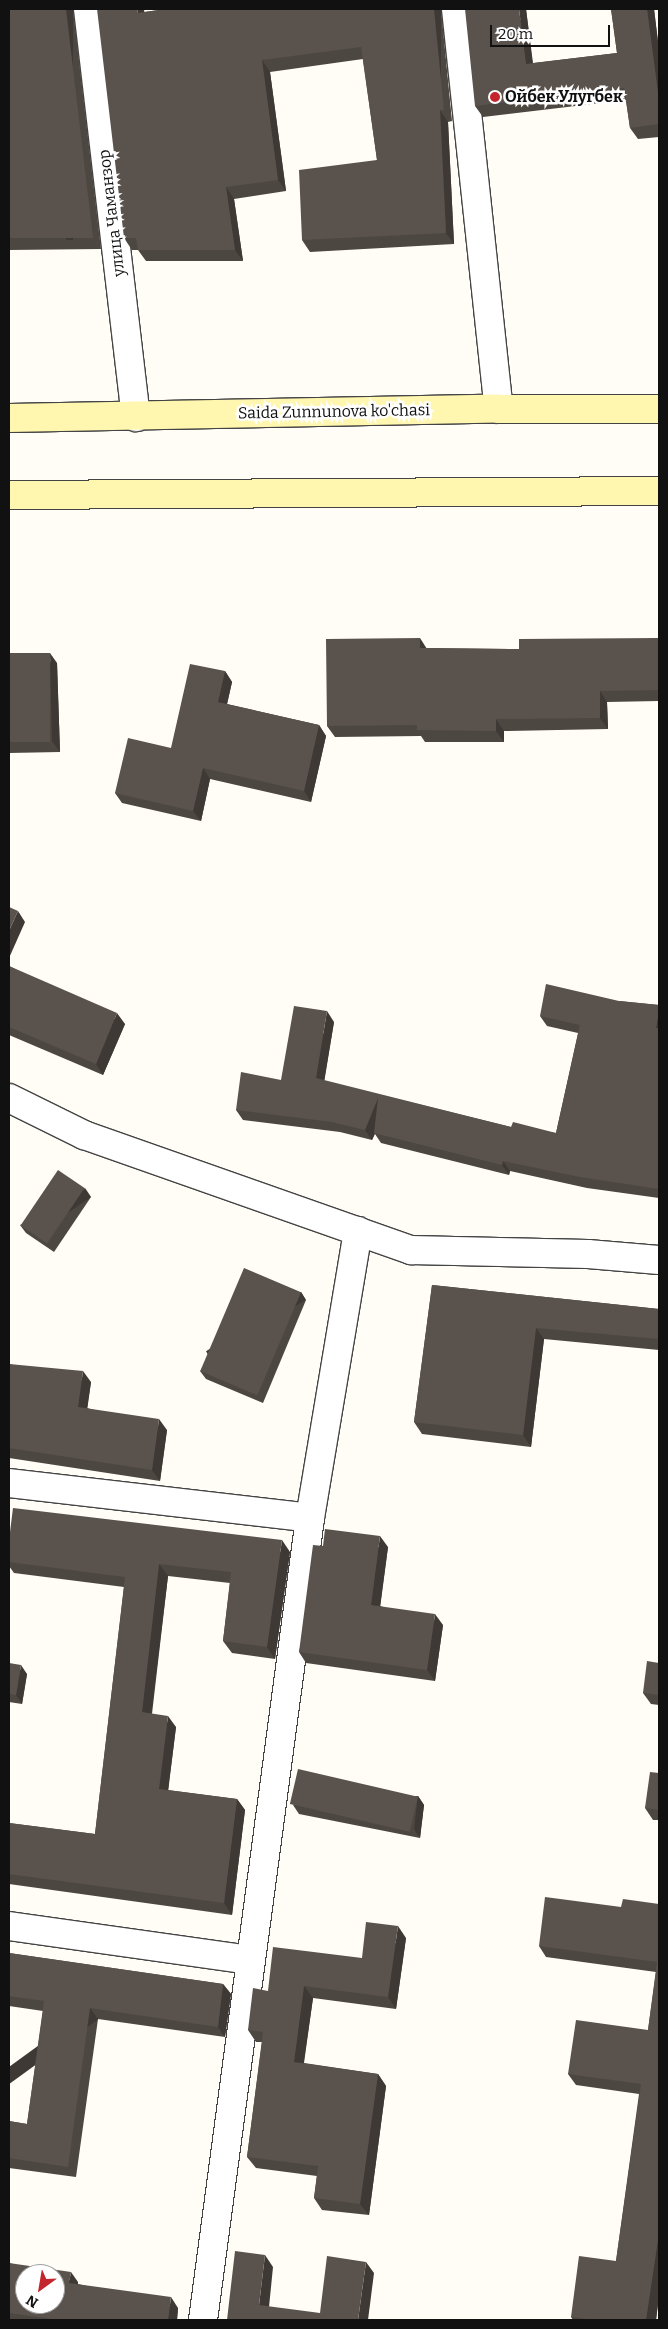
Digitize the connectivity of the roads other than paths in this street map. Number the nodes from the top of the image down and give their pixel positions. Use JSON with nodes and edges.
{"nodes":[{"id":1,"x":88,"y":9,"type":"edge"},
{"id":2,"x":456,"y":9,"type":"edge"},
{"id":3,"x":499,"y":409,"type":"junction"},
{"id":4,"x":659,"y":409,"type":"edge"},
{"id":5,"x":136,"y":417,"type":"junction"},
{"id":6,"x":9,"y":418,"type":"edge"},
{"id":7,"x":659,"y":491,"type":"edge"},
{"id":8,"x":9,"y":495,"type":"edge"},
{"id":9,"x":9,"y":1098,"type":"edge"},
{"id":10,"x":358,"y":1231,"type":"junction"},
{"id":11,"x":659,"y":1260,"type":"edge"},
{"id":12,"x":9,"y":1483,"type":"edge"},
{"id":13,"x":310,"y":1518,"type":"junction"},
{"id":14,"x":9,"y":1926,"type":"edge"},
{"id":15,"x":250,"y":1960,"type":"junction"},
{"id":16,"x":203,"y":2320,"type":"edge"}],
"edges":[{"from":1,"to":5,"type":"street","name":"улица Чаманзор"},
{"from":2,"to":3,"type":"street"},
{"from":3,"to":4,"type":"main road","name":"Saida Zunnunova ko'chasi"},
{"from":3,"to":5,"type":"main road","name":"Saida Zunnunova ko'chasi"},
{"from":5,"to":6,"type":"main road","name":"Saida Zunnunova ko'chasi"},
{"from":7,"to":8,"type":"main road"},
{"from":9,"to":10,"type":"street"},
{"from":10,"to":11,"type":"street"},
{"from":10,"to":13,"type":"street"},
{"from":12,"to":13,"type":"street"},
{"from":13,"to":15,"type":"street"},
{"from":14,"to":15,"type":"street"},
{"from":15,"to":16,"type":"street"}]}
